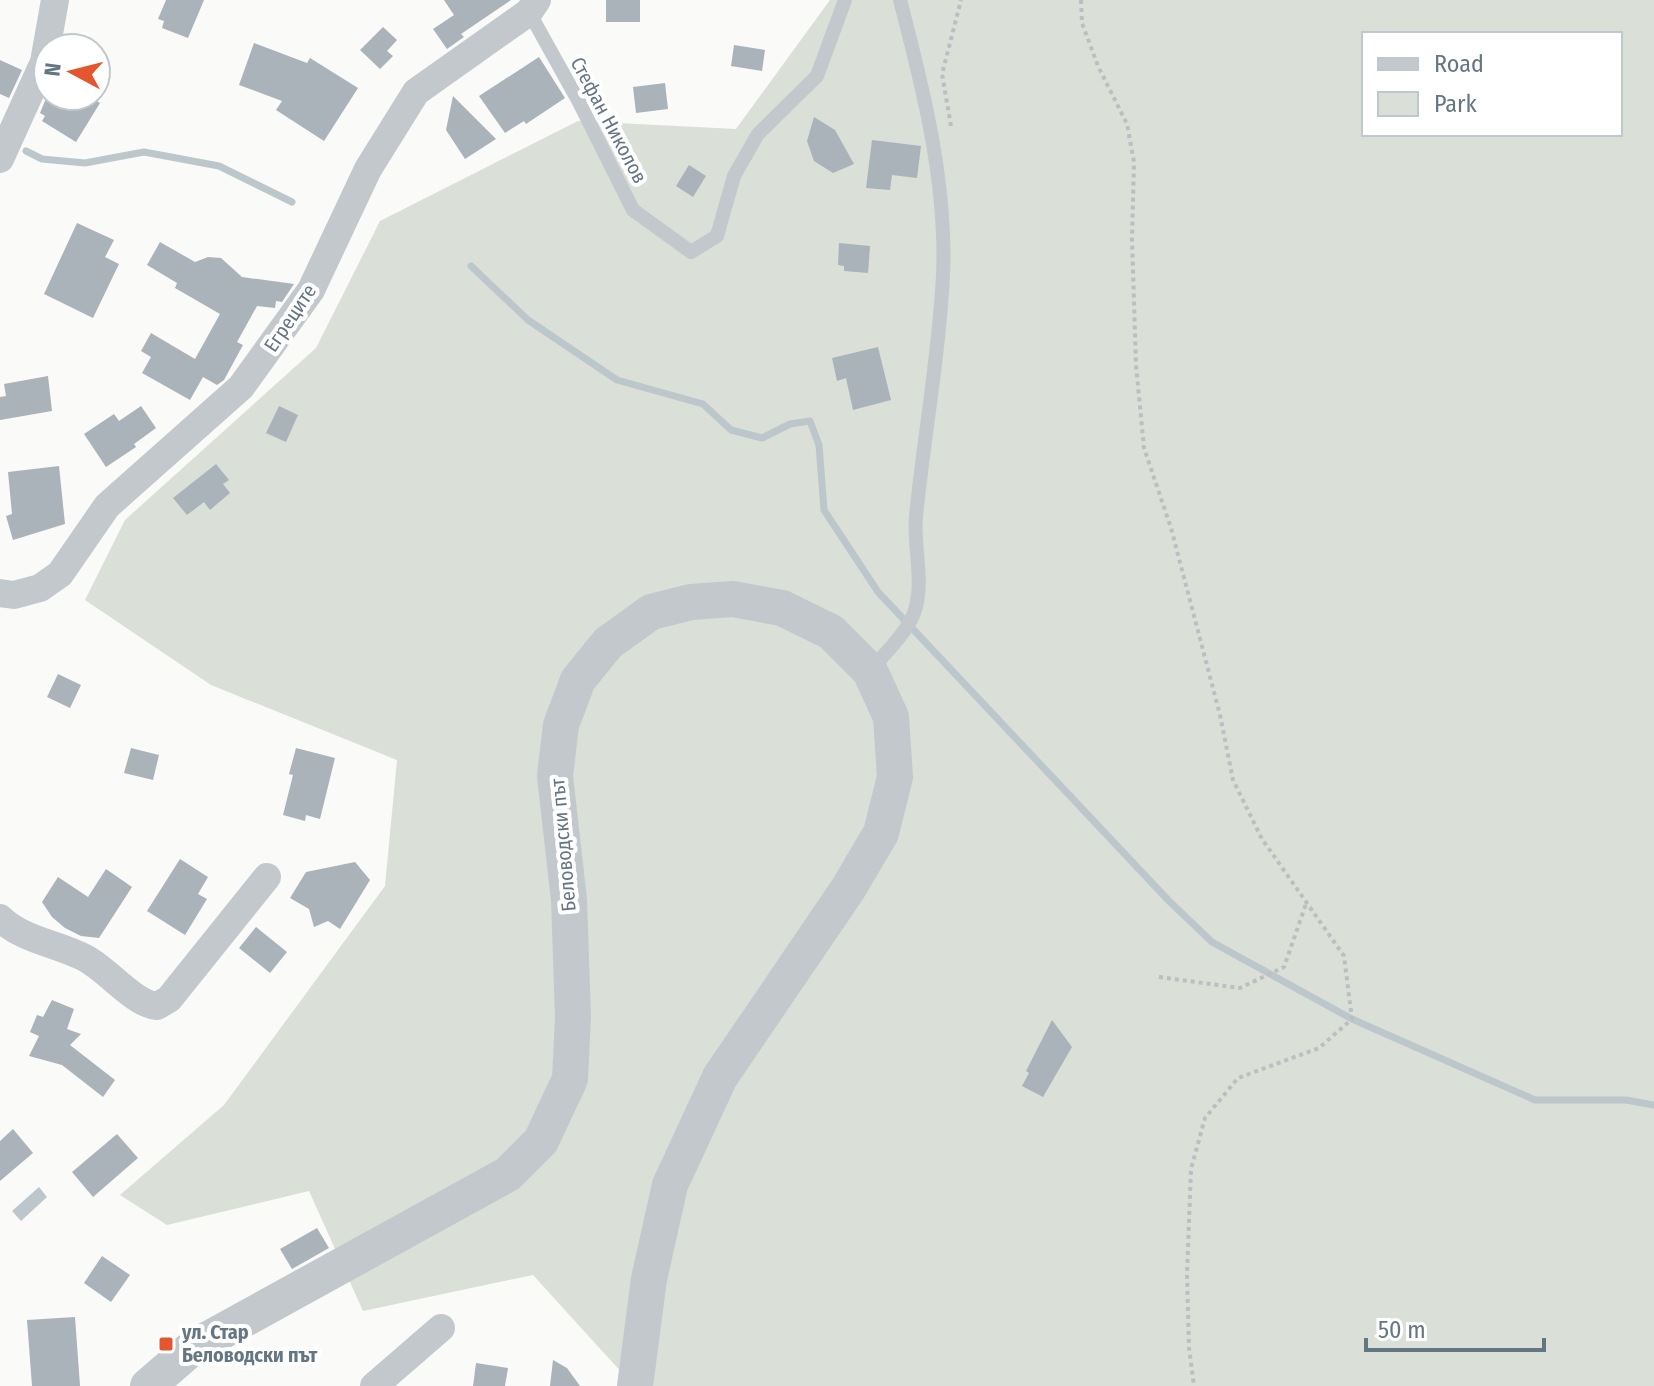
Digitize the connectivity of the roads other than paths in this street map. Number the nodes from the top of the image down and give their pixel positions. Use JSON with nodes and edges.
{"nodes":[{"id":1,"x":55,"y":0,"type":"edge"},
{"id":2,"x":845,"y":0,"type":"edge"},
{"id":3,"x":900,"y":0,"type":"edge"},
{"id":4,"x":533,"y":6,"type":"edge"},
{"id":5,"x":0,"y":159,"type":"edge"},
{"id":6,"x":0,"y":593,"type":"edge"},
{"id":7,"x":870,"y":671,"type":"junction"},
{"id":8,"x":267,"y":877,"type":"dead end"},
{"id":9,"x":0,"y":918,"type":"edge"},
{"id":10,"x":441,"y":1328,"type":"dead end"},
{"id":11,"x":148,"y":1386,"type":"edge"},
{"id":12,"x":374,"y":1386,"type":"edge"},
{"id":13,"x":635,"y":1386,"type":"edge"}],
"edges":[{"from":1,"to":5,"type":"street"},
{"from":2,"to":4,"type":"lane","name":"Стефан Николов"},
{"from":3,"to":7,"type":"lane"},
{"from":4,"to":6,"type":"street","name":"Егреците"},
{"from":7,"to":11,"type":"street","name":"Беловодски път"},
{"from":7,"to":13,"type":"street","name":"Беловодски път"},
{"from":8,"to":9,"type":"street"},
{"from":10,"to":12,"type":"street"}]}
